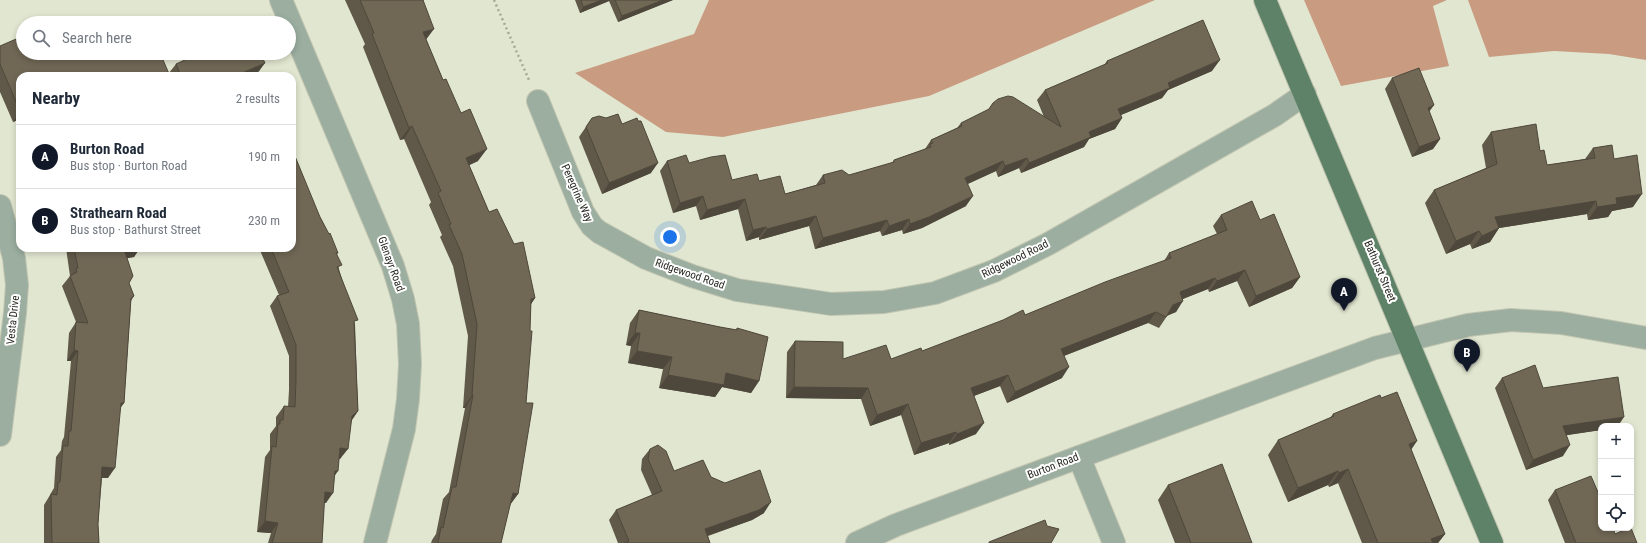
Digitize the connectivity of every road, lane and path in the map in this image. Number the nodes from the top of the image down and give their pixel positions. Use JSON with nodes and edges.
{"nodes":[{"id":1,"x":281,"y":0,"type":"edge"},
{"id":2,"x":494,"y":0,"type":"edge"},
{"id":3,"x":1265,"y":0,"type":"edge"},
{"id":4,"x":288,"y":16,"type":"edge"},
{"id":5,"x":296,"y":36,"type":"edge"},
{"id":6,"x":1305,"y":94,"type":"junction"},
{"id":7,"x":538,"y":101,"type":"joint"},
{"id":8,"x":0,"y":206,"type":"edge"},
{"id":9,"x":646,"y":258,"type":"joint"},
{"id":10,"x":1646,"y":338,"type":"edge"},
{"id":11,"x":1409,"y":340,"type":"junction"},
{"id":12,"x":0,"y":435,"type":"edge"},
{"id":13,"x":1079,"y":456,"type":"junction"},
{"id":14,"x":375,"y":543,"type":"edge"},
{"id":15,"x":857,"y":543,"type":"edge"},
{"id":16,"x":1114,"y":543,"type":"edge"},
{"id":17,"x":1492,"y":543,"type":"edge"}],
"edges":[{"from":1,"to":4,"type":"street","name":"Glenayr Road"},
{"from":2,"to":7,"type":"path"},
{"from":3,"to":6,"type":"main road","name":"Bathurst Street"},
{"from":5,"to":14,"type":"street","name":"Glenayr Road"},
{"from":6,"to":9,"type":"street","name":"Ridgewood Road"},
{"from":6,"to":11,"type":"main road","name":"Bathurst Street"},
{"from":7,"to":9,"type":"street","name":"Peregrine Way"},
{"from":8,"to":12,"type":"street","name":"Vesta Drive"},
{"from":10,"to":11,"type":"street","name":"Burton Road"},
{"from":11,"to":13,"type":"street","name":"Burton Road"},
{"from":11,"to":17,"type":"main road","name":"Bathurst Street"},
{"from":13,"to":15,"type":"street","name":"Burton Road"},
{"from":13,"to":16,"type":"street"}]}
